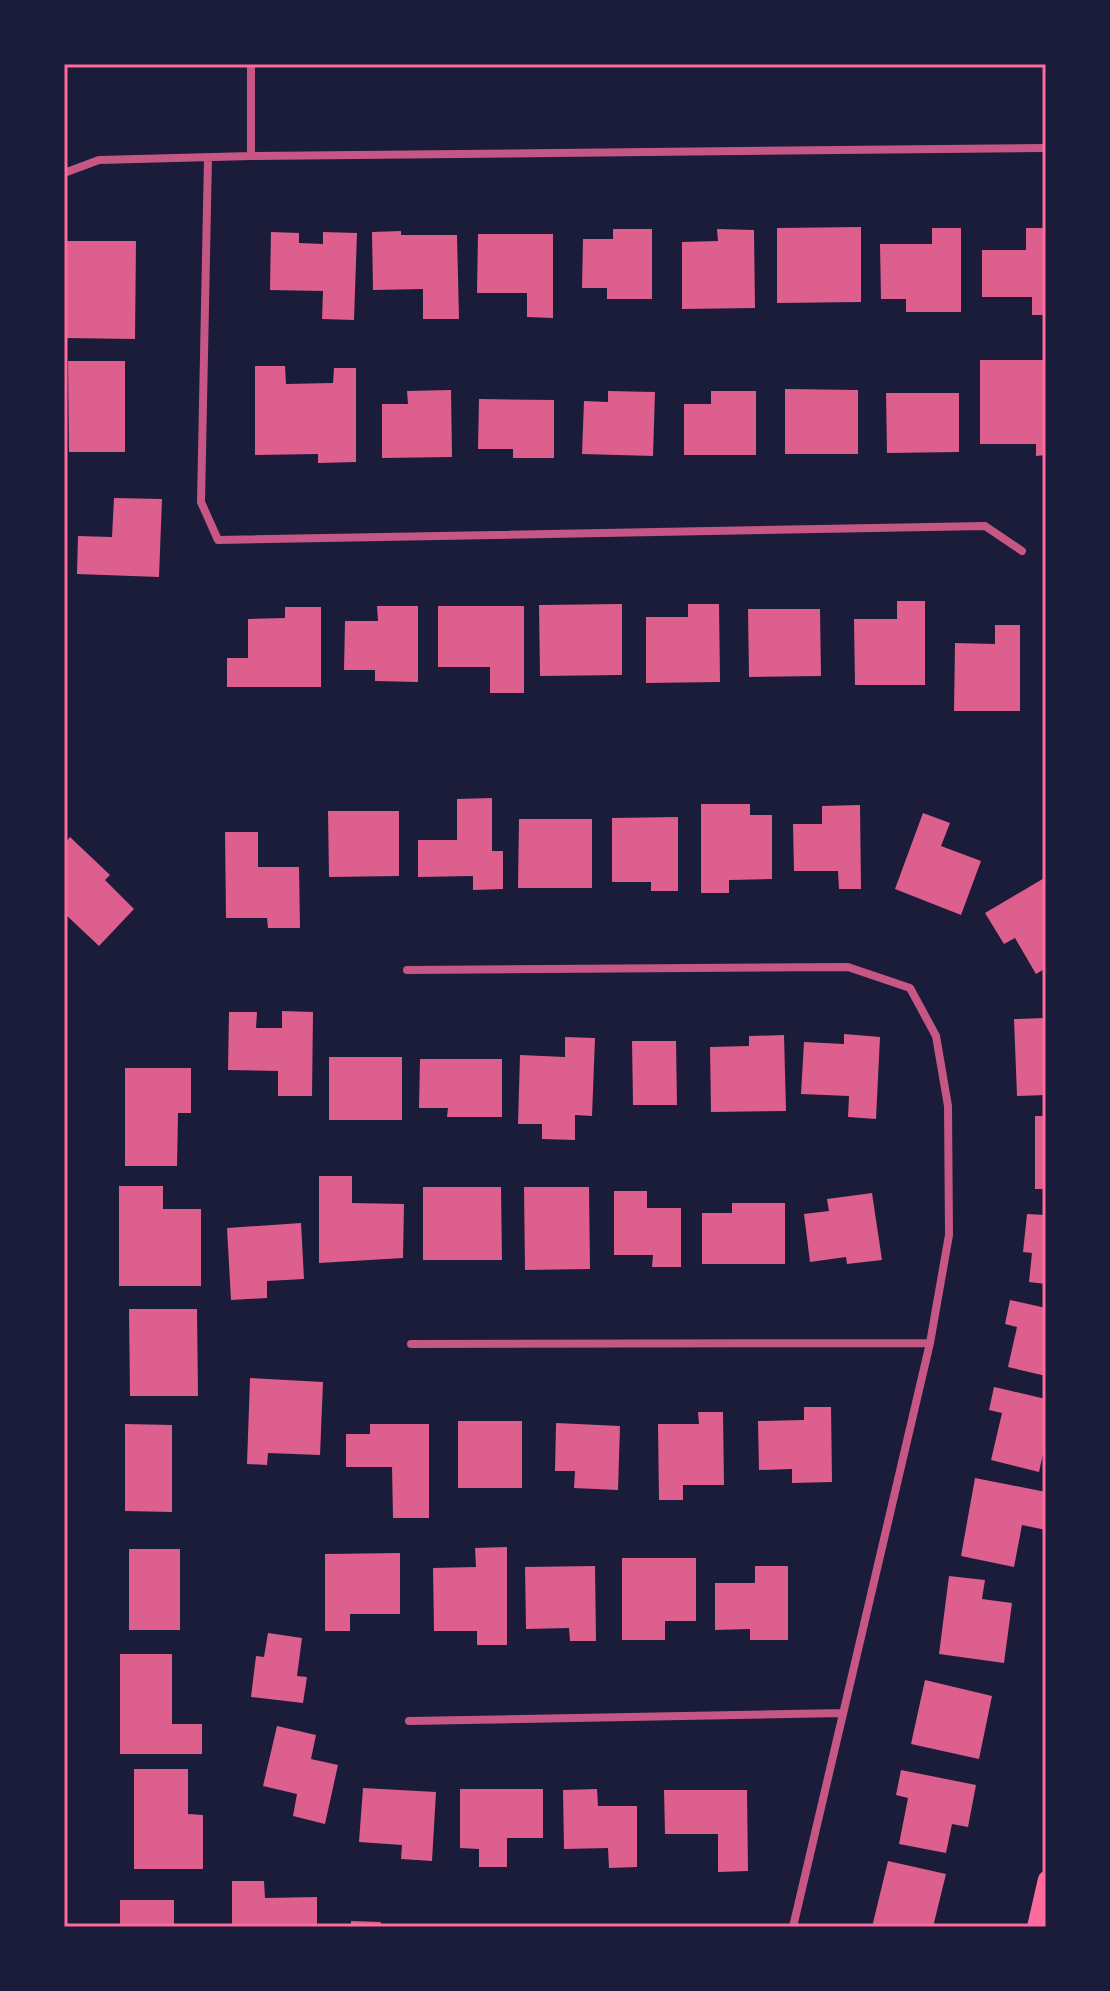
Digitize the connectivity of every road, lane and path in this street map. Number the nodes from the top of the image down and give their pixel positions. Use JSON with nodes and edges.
{"nodes":[{"id":1,"x":251,"y":64,"type":"edge"},
{"id":2,"x":1046,"y":148,"type":"edge"},
{"id":3,"x":251,"y":156,"type":"junction"},
{"id":4,"x":208,"y":158,"type":"junction"},
{"id":5,"x":64,"y":173,"type":"edge"},
{"id":6,"x":1022,"y":551,"type":"dead end"},
{"id":7,"x":407,"y":970,"type":"dead end"},
{"id":8,"x":930,"y":1343,"type":"junction"},
{"id":9,"x":411,"y":1344,"type":"dead end"},
{"id":10,"x":843,"y":1713,"type":"junction"},
{"id":11,"x":409,"y":1721,"type":"dead end"},
{"id":12,"x":1046,"y":1879,"type":"edge"},
{"id":13,"x":793,"y":1927,"type":"edge"},
{"id":14,"x":1035,"y":1927,"type":"edge"}],
"edges":[{"from":1,"to":3,"type":"street"},
{"from":2,"to":3,"type":"street"},
{"from":3,"to":4,"type":"street"},
{"from":4,"to":5,"type":"street"},
{"from":4,"to":6,"type":"street"},
{"from":7,"to":8,"type":"street"},
{"from":8,"to":9,"type":"street"},
{"from":8,"to":10,"type":"street"},
{"from":10,"to":11,"type":"street"},
{"from":10,"to":13,"type":"street"},
{"from":12,"to":14,"type":"main road"}]}
